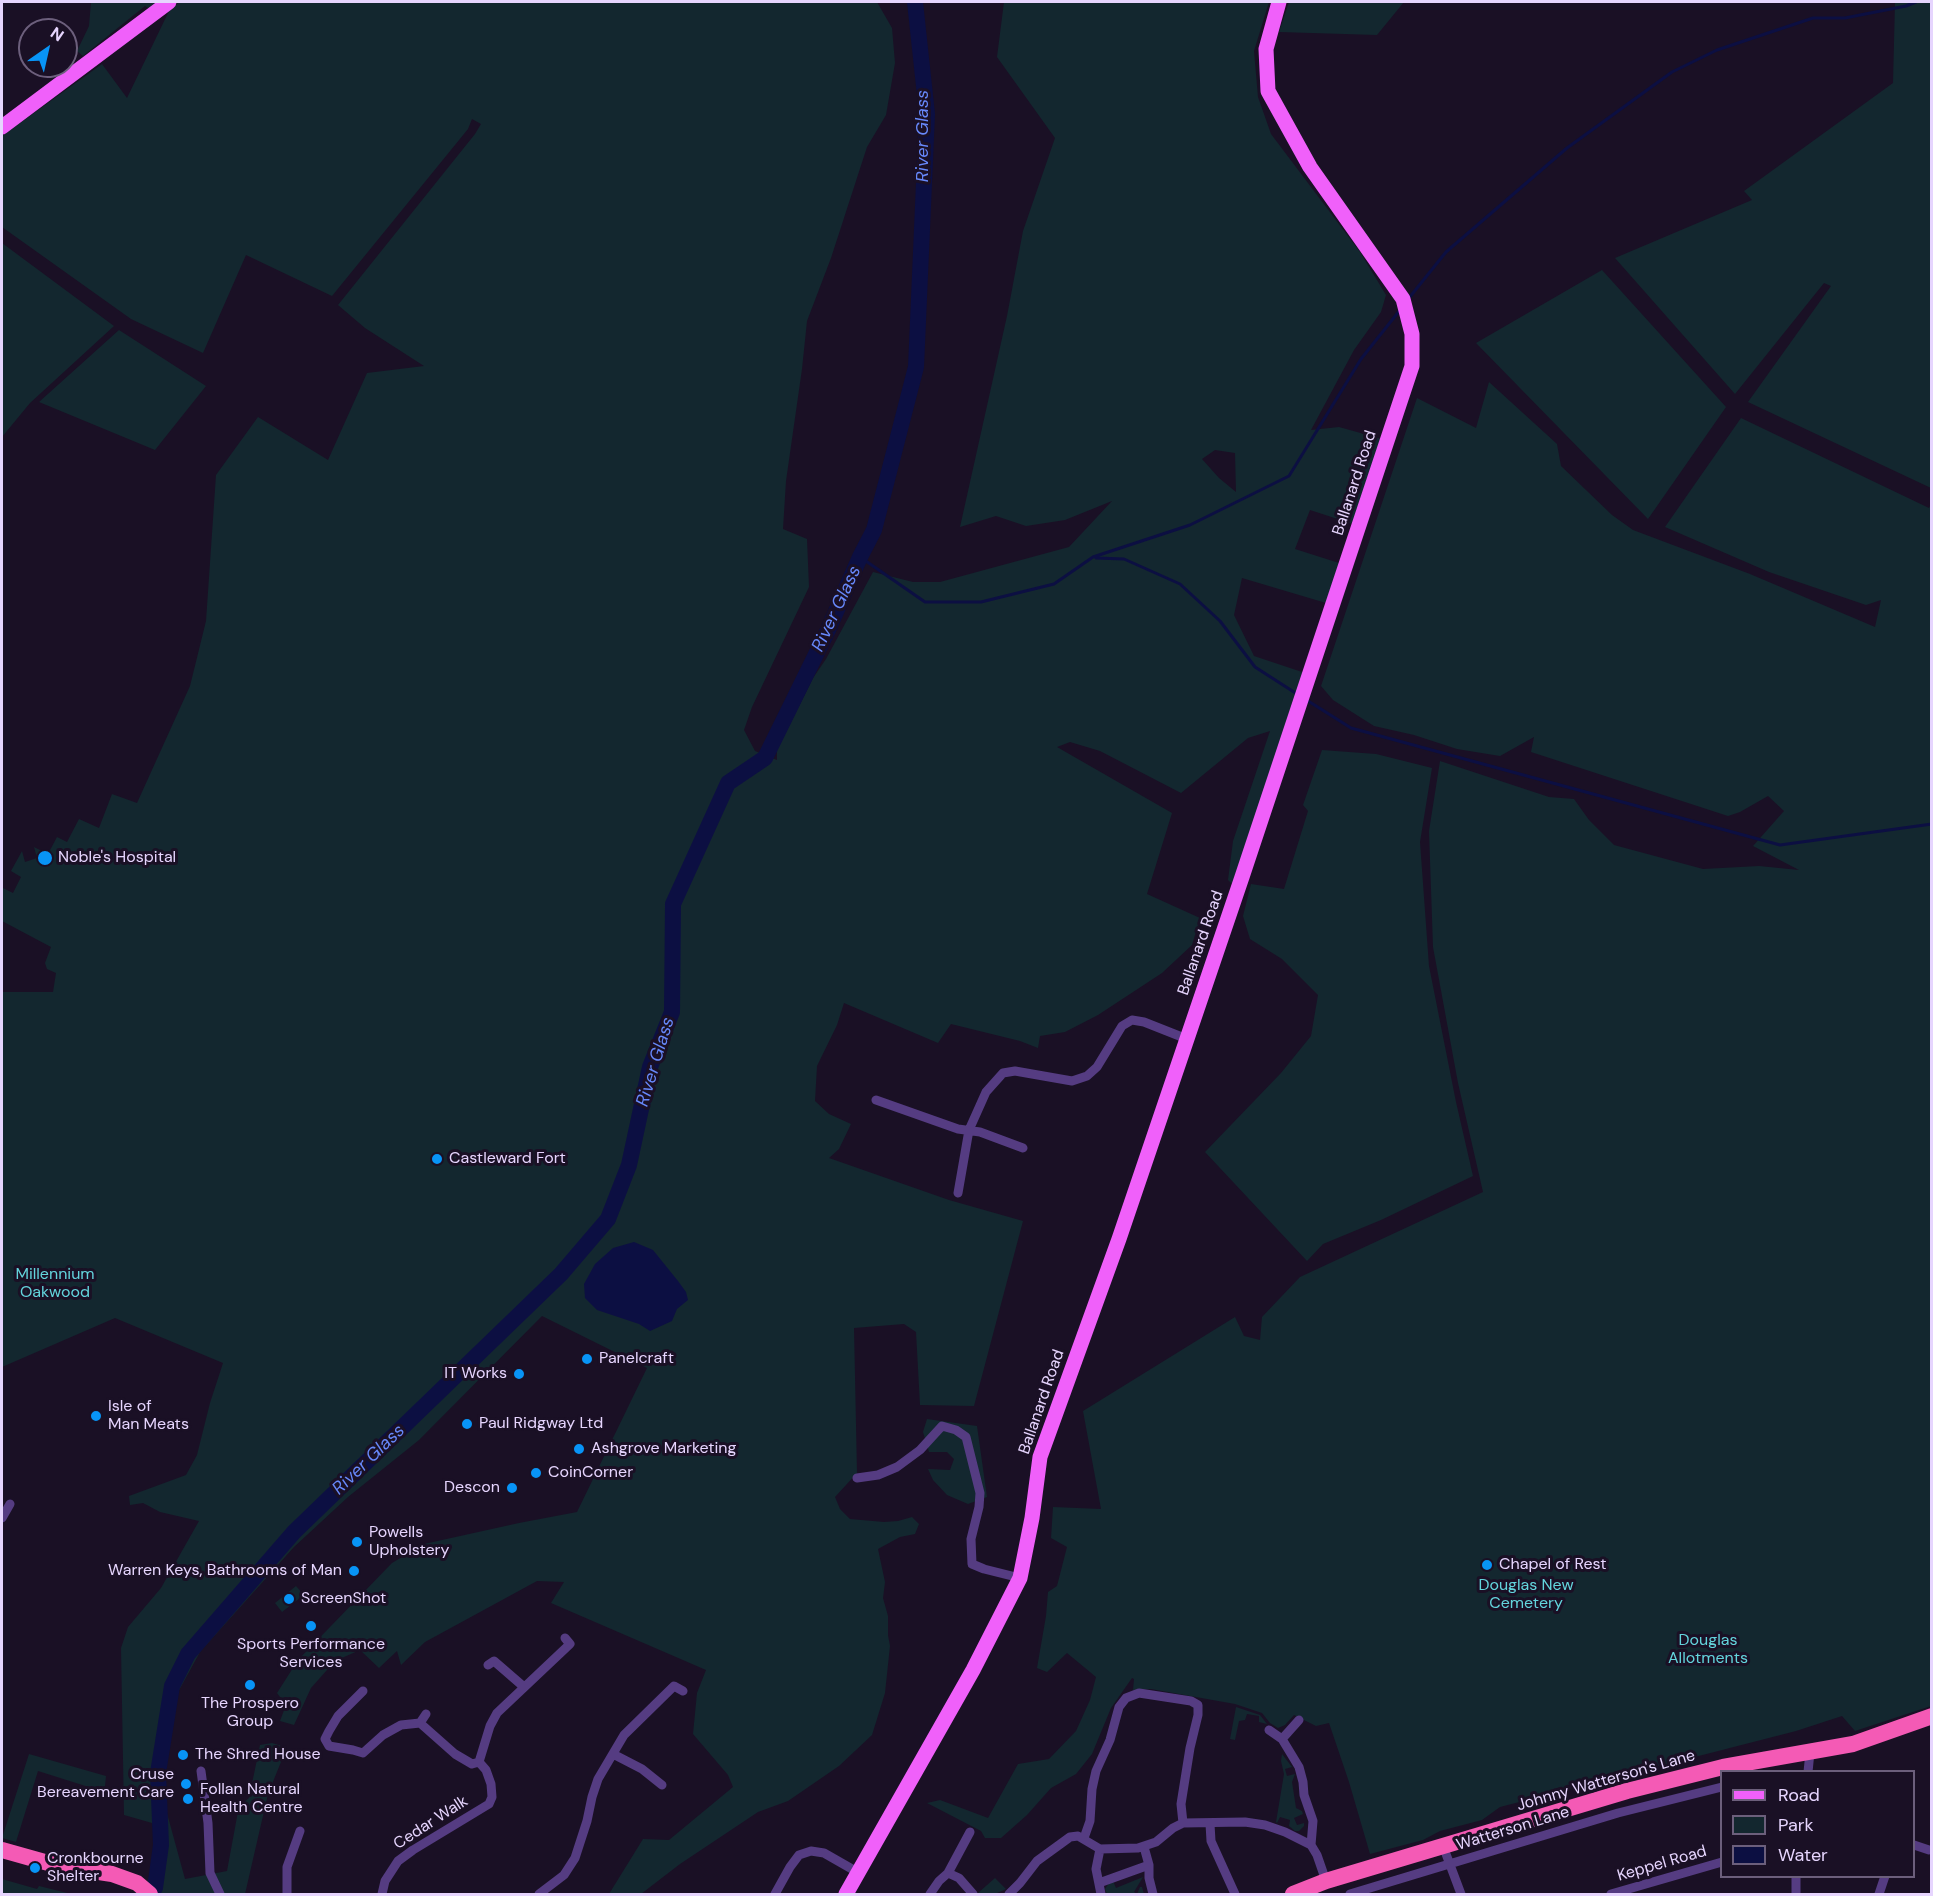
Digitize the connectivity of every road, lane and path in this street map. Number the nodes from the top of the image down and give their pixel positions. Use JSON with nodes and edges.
{"nodes":[{"id":1,"x":169,"y":2,"type":"edge"},
{"id":2,"x":1279,"y":2,"type":"edge"},
{"id":3,"x":2,"y":127,"type":"edge"},
{"id":4,"x":1187,"y":1039,"type":"junction"},
{"id":5,"x":876,"y":1100,"type":"dead end"},
{"id":6,"x":969,"y":1130,"type":"junction"},
{"id":7,"x":1023,"y":1148,"type":"dead end"},
{"id":8,"x":958,"y":1193,"type":"dead end"},
{"id":9,"x":857,"y":1478,"type":"dead end"},
{"id":10,"x":10,"y":1504,"type":"dead end"},
{"id":11,"x":2,"y":1518,"type":"edge"},
{"id":12,"x":1020,"y":1578,"type":"junction"},
{"id":13,"x":565,"y":1638,"type":"dead end"},
{"id":14,"x":493,"y":1660,"type":"dead end"},
{"id":15,"x":524,"y":1687,"type":"junction"},
{"id":16,"x":363,"y":1691,"type":"dead end"},
{"id":17,"x":683,"y":1691,"type":"dead end"},
{"id":18,"x":426,"y":1714,"type":"dead end"},
{"id":19,"x":1932,"y":1716,"type":"edge"},
{"id":20,"x":1299,"y":1720,"type":"dead end"},
{"id":21,"x":420,"y":1723,"type":"junction"},
{"id":22,"x":1269,"y":1730,"type":"dead end"},
{"id":23,"x":1282,"y":1739,"type":"junction"},
{"id":24,"x":1810,"y":1752,"type":"junction"},
{"id":25,"x":613,"y":1754,"type":"junction"},
{"id":26,"x":479,"y":1762,"type":"junction"},
{"id":27,"x":1808,"y":1770,"type":"edge"},
{"id":28,"x":201,"y":1771,"type":"dead end"},
{"id":29,"x":662,"y":1785,"type":"dead end"},
{"id":30,"x":1720,"y":1788,"type":"edge"},
{"id":31,"x":1183,"y":1823,"type":"junction"},
{"id":32,"x":1210,"y":1824,"type":"junction"},
{"id":33,"x":300,"y":1829,"type":"dead end"},
{"id":34,"x":970,"y":1832,"type":"dead end"},
{"id":35,"x":1084,"y":1838,"type":"junction"},
{"id":36,"x":1311,"y":1845,"type":"junction"},
{"id":37,"x":1443,"y":1846,"type":"junction"},
{"id":38,"x":1144,"y":1847,"type":"junction"},
{"id":39,"x":1100,"y":1849,"type":"junction"},
{"id":40,"x":2,"y":1850,"type":"edge"},
{"id":41,"x":1720,"y":1863,"type":"edge"},
{"id":42,"x":1450,"y":1864,"type":"junction"},
{"id":43,"x":1149,"y":1865,"type":"junction"},
{"id":44,"x":859,"y":1873,"type":"junction"},
{"id":45,"x":948,"y":1873,"type":"junction"},
{"id":46,"x":1796,"y":1878,"type":"edge"},
{"id":47,"x":1884,"y":1878,"type":"edge"},
{"id":48,"x":1326,"y":1881,"type":"junction"},
{"id":49,"x":1099,"y":1883,"type":"junction"},
{"id":50,"x":146,"y":1890,"type":"edge"},
{"id":51,"x":1236,"y":1890,"type":"edge"},
{"id":52,"x":219,"y":1894,"type":"edge"},
{"id":53,"x":287,"y":1894,"type":"edge"},
{"id":54,"x":382,"y":1894,"type":"edge"},
{"id":55,"x":539,"y":1894,"type":"edge"},
{"id":56,"x":775,"y":1894,"type":"edge"},
{"id":57,"x":846,"y":1894,"type":"edge"},
{"id":58,"x":930,"y":1894,"type":"edge"},
{"id":59,"x":973,"y":1894,"type":"edge"},
{"id":60,"x":1009,"y":1894,"type":"edge"},
{"id":61,"x":1101,"y":1894,"type":"edge"},
{"id":62,"x":1153,"y":1894,"type":"edge"},
{"id":63,"x":1293,"y":1894,"type":"edge"},
{"id":64,"x":1350,"y":1894,"type":"edge"},
{"id":65,"x":1461,"y":1894,"type":"edge"},
{"id":66,"x":1611,"y":1894,"type":"edge"},
{"id":67,"x":1796,"y":1894,"type":"edge"},
{"id":68,"x":1879,"y":1894,"type":"edge"}],
"edges":[{"from":1,"to":3,"type":"main road"},
{"from":2,"to":4,"type":"main road","name":"Ballanard Road"},
{"from":4,"to":6,"type":"street"},
{"from":4,"to":12,"type":"main road","name":"Ballanard Road"},
{"from":5,"to":6,"type":"street"},
{"from":6,"to":7,"type":"street"},
{"from":6,"to":8,"type":"street"},
{"from":9,"to":12,"type":"street"},
{"from":10,"to":11,"type":"street"},
{"from":12,"to":44,"type":"main road","name":"Ballanard Road"},
{"from":13,"to":15,"type":"street"},
{"from":14,"to":15,"type":"street"},
{"from":15,"to":26,"type":"street"},
{"from":16,"to":21,"type":"street"},
{"from":17,"to":25,"type":"street"},
{"from":18,"to":21,"type":"street"},
{"from":19,"to":24,"type":"highway","name":"Johnny Watterson's Lane"},
{"from":20,"to":23,"type":"street"},
{"from":21,"to":26,"type":"street"},
{"from":22,"to":23,"type":"street"},
{"from":23,"to":36,"type":"street"},
{"from":24,"to":27,"type":"street"},
{"from":24,"to":37,"type":"highway","name":"Johnny Watterson's Lane"},
{"from":25,"to":29,"type":"street"},
{"from":25,"to":55,"type":"street"},
{"from":26,"to":54,"type":"street","name":"Cedar Walk"},
{"from":28,"to":52,"type":"street"},
{"from":30,"to":42,"type":"street","name":"Watterson Lane"},
{"from":31,"to":32,"type":"street"},
{"from":31,"to":35,"type":"street"},
{"from":31,"to":38,"type":"street"},
{"from":32,"to":36,"type":"street"},
{"from":32,"to":51,"type":"street"},
{"from":33,"to":53,"type":"street"},
{"from":34,"to":45,"type":"street"},
{"from":35,"to":39,"type":"street"},
{"from":35,"to":60,"type":"street"},
{"from":36,"to":48,"type":"street"},
{"from":37,"to":42,"type":"street"},
{"from":37,"to":48,"type":"highway","name":"Johnny Watterson's Lane"},
{"from":38,"to":39,"type":"street"},
{"from":38,"to":43,"type":"street"},
{"from":39,"to":49,"type":"street"},
{"from":40,"to":50,"type":"highway"},
{"from":41,"to":66,"type":"street","name":"Keppel Road"},
{"from":42,"to":64,"type":"street","name":"Watterson Lane"},
{"from":42,"to":65,"type":"street"},
{"from":43,"to":49,"type":"street"},
{"from":43,"to":62,"type":"street"},
{"from":44,"to":56,"type":"street"},
{"from":44,"to":57,"type":"main road","name":"Ballanard Road"},
{"from":45,"to":58,"type":"street"},
{"from":45,"to":59,"type":"street"},
{"from":46,"to":67,"type":"street"},
{"from":47,"to":68,"type":"street"},
{"from":48,"to":63,"type":"highway","name":"Johnny Watterson's Lane"},
{"from":49,"to":61,"type":"street"}]}
